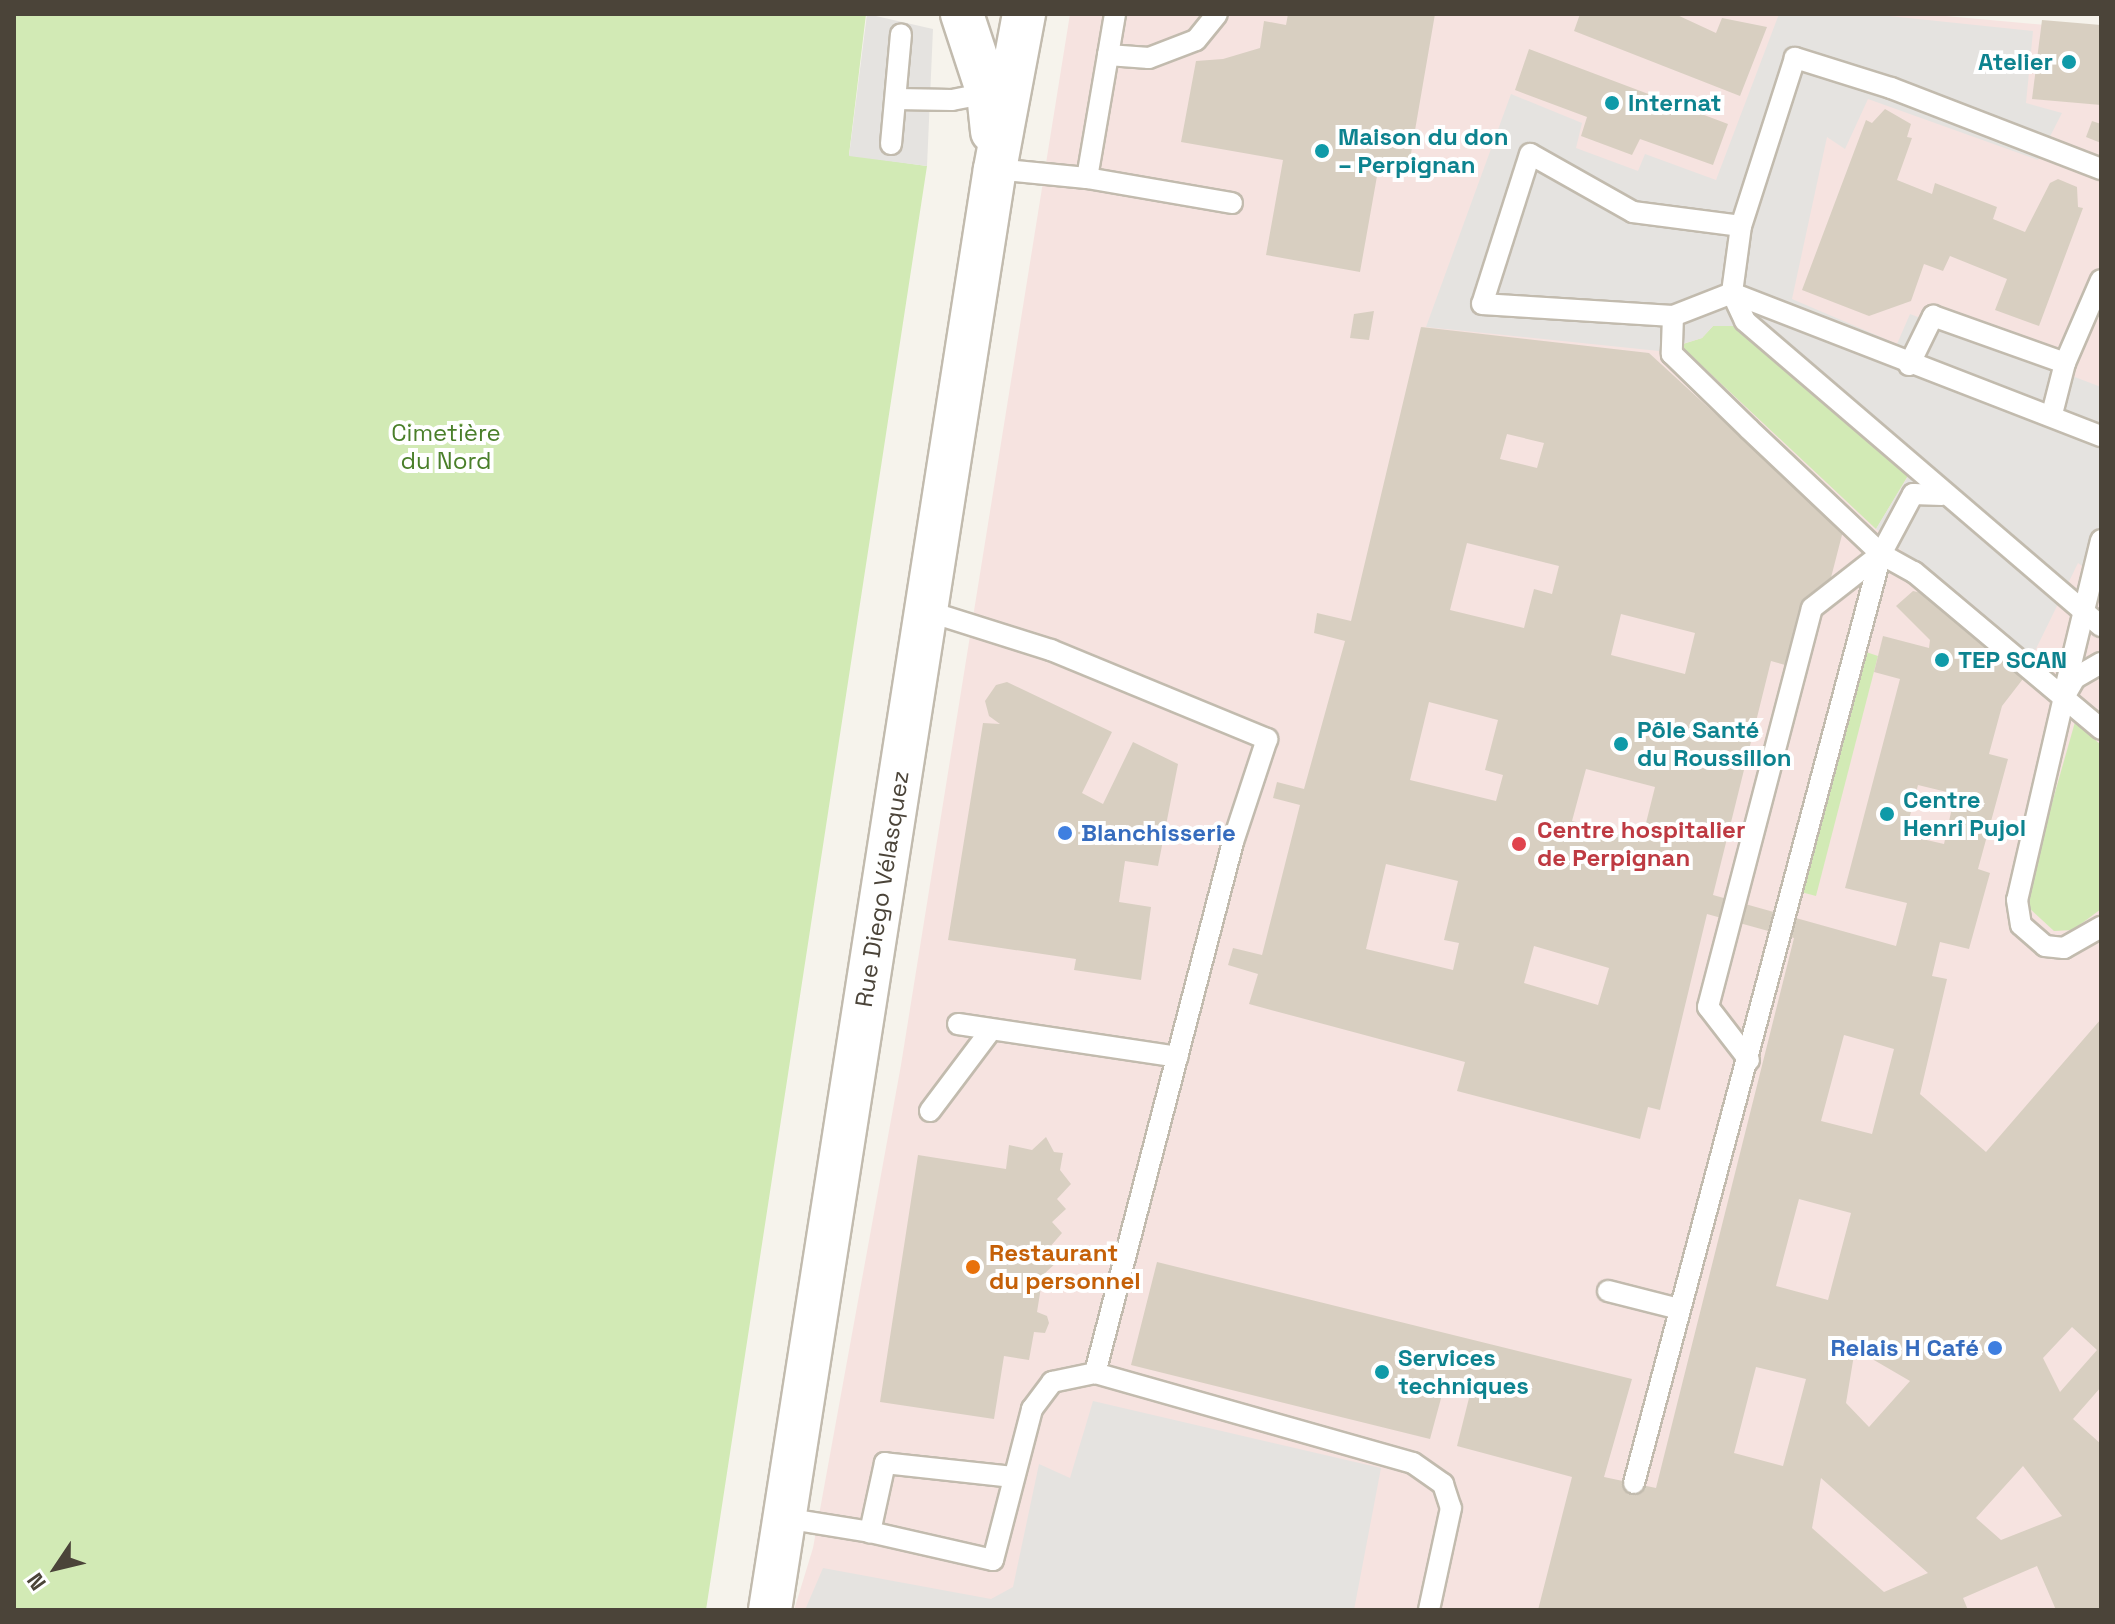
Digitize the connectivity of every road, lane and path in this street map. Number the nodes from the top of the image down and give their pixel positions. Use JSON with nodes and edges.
{"nodes":[{"id":1,"x":962,"y":14,"type":"edge"},
{"id":2,"x":1024,"y":14,"type":"edge"},
{"id":3,"x":1115,"y":14,"type":"edge"},
{"id":4,"x":1217,"y":14,"type":"edge"},
{"id":5,"x":901,"y":34,"type":"dead end"},
{"id":6,"x":1108,"y":55,"type":"junction"},
{"id":7,"x":988,"y":93,"type":"junction"},
{"id":8,"x":896,"y":99,"type":"junction"},
{"id":9,"x":891,"y":144,"type":"dead end"},
{"id":10,"x":995,"y":169,"type":"junction"},
{"id":11,"x":2101,"y":169,"type":"edge"},
{"id":12,"x":1087,"y":178,"type":"junction"},
{"id":13,"x":1232,"y":203,"type":"dead end"},
{"id":14,"x":1741,"y":226,"type":"junction"},
{"id":15,"x":2101,"y":280,"type":"edge"},
{"id":16,"x":1732,"y":293,"type":"junction"},
{"id":17,"x":1673,"y":316,"type":"junction"},
{"id":18,"x":2065,"y":363,"type":"junction"},
{"id":19,"x":1909,"y":365,"type":"junction"},
{"id":20,"x":2052,"y":414,"type":"junction"},
{"id":21,"x":2101,"y":436,"type":"edge"},
{"id":22,"x":1942,"y":495,"type":"junction"},
{"id":23,"x":2101,"y":540,"type":"edge"},
{"id":24,"x":1881,"y":554,"type":"junction"},
{"id":25,"x":927,"y":611,"type":"junction"},
{"id":26,"x":2084,"y":611,"type":"junction"},
{"id":27,"x":2101,"y":626,"type":"edge"},
{"id":28,"x":2101,"y":663,"type":"edge"},
{"id":29,"x":2064,"y":697,"type":"junction"},
{"id":30,"x":2101,"y":729,"type":"edge"},
{"id":31,"x":2101,"y":927,"type":"edge"},
{"id":32,"x":958,"y":1024,"type":"dead end"},
{"id":33,"x":991,"y":1030,"type":"junction"},
{"id":34,"x":1178,"y":1057,"type":"junction"},
{"id":35,"x":1749,"y":1060,"type":"junction"},
{"id":36,"x":930,"y":1111,"type":"dead end"},
{"id":37,"x":1608,"y":1291,"type":"dead end"},
{"id":38,"x":1679,"y":1309,"type":"junction"},
{"id":39,"x":1095,"y":1373,"type":"junction"},
{"id":40,"x":1013,"y":1477,"type":"junction"},
{"id":41,"x":1634,"y":1483,"type":"dead end"},
{"id":42,"x":784,"y":1518,"type":"junction"},
{"id":43,"x":870,"y":1532,"type":"junction"},
{"id":44,"x":770,"y":1610,"type":"edge"},
{"id":45,"x":1429,"y":1610,"type":"edge"}],
"edges":[{"from":1,"to":7,"type":"street","name":"Rue Diego Vélasquez"},
{"from":2,"to":10,"type":"street","name":"Rue Diego Vélasquez"},
{"from":3,"to":6,"type":"lane"},
{"from":4,"to":6,"type":"lane"},
{"from":5,"to":8,"type":"lane"},
{"from":6,"to":12,"type":"lane"},
{"from":7,"to":8,"type":"lane"},
{"from":7,"to":10,"type":"street","name":"Rue Diego Vélasquez"},
{"from":8,"to":9,"type":"lane"},
{"from":10,"to":12,"type":"lane"},
{"from":10,"to":25,"type":"street","name":"Rue Diego Vélasquez"},
{"from":11,"to":14,"type":"lane"},
{"from":12,"to":13,"type":"lane"},
{"from":14,"to":16,"type":"lane"},
{"from":14,"to":17,"type":"lane"},
{"from":15,"to":18,"type":"lane"},
{"from":16,"to":17,"type":"lane"},
{"from":16,"to":19,"type":"lane"},
{"from":16,"to":22,"type":"lane"},
{"from":17,"to":24,"type":"lane"},
{"from":18,"to":19,"type":"lane"},
{"from":18,"to":20,"type":"lane"},
{"from":19,"to":20,"type":"lane"},
{"from":20,"to":21,"type":"lane"},
{"from":22,"to":24,"type":"lane"},
{"from":22,"to":26,"type":"lane"},
{"from":23,"to":26,"type":"lane"},
{"from":24,"to":29,"type":"lane"},
{"from":24,"to":35,"type":"lane"},
{"from":24,"to":35,"type":"lane"},
{"from":25,"to":34,"type":"lane"},
{"from":25,"to":42,"type":"street","name":"Rue Diego Vélasquez"},
{"from":26,"to":27,"type":"lane"},
{"from":26,"to":29,"type":"lane"},
{"from":28,"to":29,"type":"lane"},
{"from":29,"to":30,"type":"lane"},
{"from":29,"to":31,"type":"lane"},
{"from":32,"to":33,"type":"lane"},
{"from":33,"to":34,"type":"lane"},
{"from":33,"to":36,"type":"lane"},
{"from":34,"to":39,"type":"lane"},
{"from":35,"to":38,"type":"lane"},
{"from":37,"to":38,"type":"lane"},
{"from":38,"to":41,"type":"lane"},
{"from":39,"to":40,"type":"lane"},
{"from":39,"to":45,"type":"lane"},
{"from":40,"to":43,"type":"lane"},
{"from":40,"to":43,"type":"lane"},
{"from":42,"to":43,"type":"lane"},
{"from":42,"to":44,"type":"street","name":"Rue Diego Vélasquez"}]}
